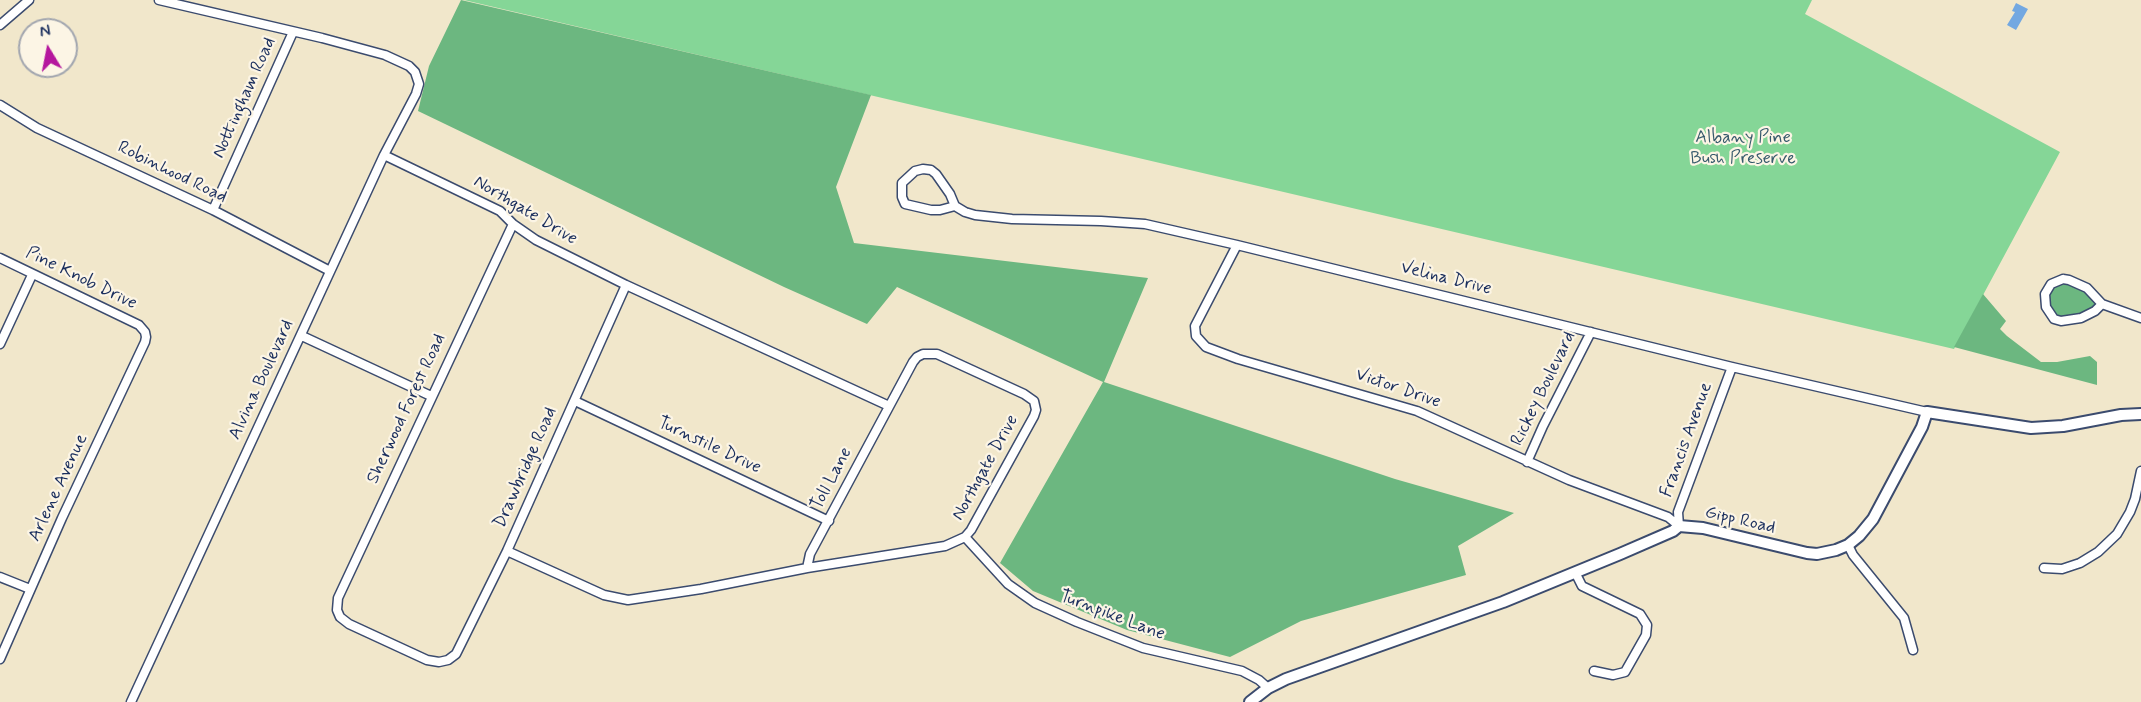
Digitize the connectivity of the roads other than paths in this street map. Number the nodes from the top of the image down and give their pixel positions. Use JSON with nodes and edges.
{"nodes":[{"id":1,"x":29,"y":0,"type":"edge"},
{"id":2,"x":159,"y":0,"type":"edge"},
{"id":3,"x":0,"y":24,"type":"edge"},
{"id":4,"x":293,"y":32,"type":"junction"},
{"id":5,"x":0,"y":105,"type":"edge"},
{"id":6,"x":384,"y":155,"type":"junction"},
{"id":7,"x":955,"y":206,"type":"junction"},
{"id":8,"x":213,"y":210,"type":"junction"},
{"id":9,"x":513,"y":224,"type":"junction"},
{"id":10,"x":1237,"y":245,"type":"junction"},
{"id":11,"x":0,"y":258,"type":"edge"},
{"id":12,"x":330,"y":271,"type":"junction"},
{"id":13,"x":32,"y":275,"type":"junction"},
{"id":14,"x":626,"y":285,"type":"junction"},
{"id":15,"x":2102,"y":304,"type":"junction"},
{"id":16,"x":2141,"y":318,"type":"edge"},
{"id":17,"x":145,"y":332,"type":"joint"},
{"id":18,"x":1591,"y":332,"type":"junction"},
{"id":19,"x":302,"y":336,"type":"junction"},
{"id":20,"x":0,"y":345,"type":"edge"},
{"id":21,"x":1732,"y":367,"type":"junction"},
{"id":22,"x":431,"y":396,"type":"junction"},
{"id":23,"x":575,"y":401,"type":"junction"},
{"id":24,"x":889,"y":406,"type":"junction"},
{"id":25,"x":1927,"y":412,"type":"junction"},
{"id":26,"x":2141,"y":414,"type":"edge"},
{"id":27,"x":1527,"y":462,"type":"junction"},
{"id":28,"x":2141,"y":471,"type":"edge"},
{"id":29,"x":829,"y":521,"type":"junction"},
{"id":30,"x":1679,"y":526,"type":"junction"},
{"id":31,"x":965,"y":537,"type":"junction"},
{"id":32,"x":1848,"y":545,"type":"junction"},
{"id":33,"x":507,"y":551,"type":"junction"},
{"id":34,"x":807,"y":568,"type":"junction"},
{"id":35,"x":2044,"y":568,"type":"dead end"},
{"id":36,"x":1575,"y":572,"type":"junction"},
{"id":37,"x":0,"y":577,"type":"edge"},
{"id":38,"x":30,"y":589,"type":"junction"},
{"id":39,"x":1913,"y":650,"type":"dead end"},
{"id":40,"x":0,"y":659,"type":"edge"},
{"id":41,"x":448,"y":660,"type":"joint"},
{"id":42,"x":1594,"y":672,"type":"dead end"},
{"id":43,"x":1268,"y":688,"type":"junction"},
{"id":44,"x":131,"y":702,"type":"edge"},
{"id":45,"x":1250,"y":702,"type":"edge"}],
"edges":[{"from":1,"to":3,"type":"street"},
{"from":2,"to":4,"type":"street"},
{"from":4,"to":6,"type":"street","name":"Alvina Boulevard"},
{"from":4,"to":8,"type":"street","name":"Nottingham Road"},
{"from":5,"to":8,"type":"street","name":"Robinhood Road"},
{"from":6,"to":9,"type":"street","name":"Northgate Drive"},
{"from":6,"to":12,"type":"street","name":"Alvina Boulevard"},
{"from":7,"to":7,"type":"street","name":"Velina Drive"},
{"from":7,"to":10,"type":"street","name":"Velina Drive"},
{"from":8,"to":12,"type":"street","name":"Robinhood Road"},
{"from":9,"to":14,"type":"street","name":"Northgate Drive"},
{"from":9,"to":22,"type":"street","name":"Sherwood Forest Road"},
{"from":10,"to":18,"type":"street","name":"Velina Drive"},
{"from":10,"to":27,"type":"street","name":"Victor Drive"},
{"from":11,"to":13,"type":"street","name":"Pine Knob Drive"},
{"from":12,"to":19,"type":"street","name":"Alvina Boulevard"},
{"from":13,"to":17,"type":"street","name":"Pine Knob Drive"},
{"from":13,"to":20,"type":"street"},
{"from":14,"to":23,"type":"street","name":"Drawbridge Road"},
{"from":14,"to":24,"type":"street","name":"Northgate Drive"},
{"from":15,"to":15,"type":"street"},
{"from":15,"to":16,"type":"street"},
{"from":17,"to":38,"type":"street","name":"Arlene Avenue"},
{"from":18,"to":21,"type":"street","name":"Velina Drive"},
{"from":18,"to":27,"type":"street","name":"Rickey Boulevard"},
{"from":19,"to":22,"type":"street"},
{"from":19,"to":44,"type":"street","name":"Alvina Boulevard"},
{"from":21,"to":25,"type":"street","name":"Velina Drive"},
{"from":21,"to":30,"type":"street","name":"Francis Avenue"},
{"from":22,"to":41,"type":"street","name":"Sherwood Forest Road"},
{"from":23,"to":29,"type":"street","name":"Turnstile Drive"},
{"from":23,"to":33,"type":"street","name":"Drawbridge Road"},
{"from":24,"to":29,"type":"street","name":"Toll Lane"},
{"from":24,"to":31,"type":"street","name":"Northgate Drive"},
{"from":25,"to":26,"type":"street"},
{"from":25,"to":32,"type":"street"},
{"from":27,"to":30,"type":"street","name":"Victor Drive"},
{"from":28,"to":35,"type":"street"},
{"from":29,"to":34,"type":"street","name":"Toll Lane"},
{"from":30,"to":32,"type":"street","name":"Gipp Road"},
{"from":30,"to":36,"type":"street","name":"Gipp Road"},
{"from":31,"to":34,"type":"street","name":"Northgate Drive"},
{"from":31,"to":43,"type":"street","name":"Turnpike Lane"},
{"from":32,"to":39,"type":"street"},
{"from":33,"to":34,"type":"street","name":"Northgate Drive"},
{"from":33,"to":41,"type":"street","name":"Drawbridge Road"},
{"from":36,"to":42,"type":"street"},
{"from":36,"to":43,"type":"street","name":"Gipp Road"},
{"from":37,"to":38,"type":"street"},
{"from":38,"to":40,"type":"street","name":"Arlene Avenue"},
{"from":43,"to":45,"type":"street","name":"Gipp Road"}]}
